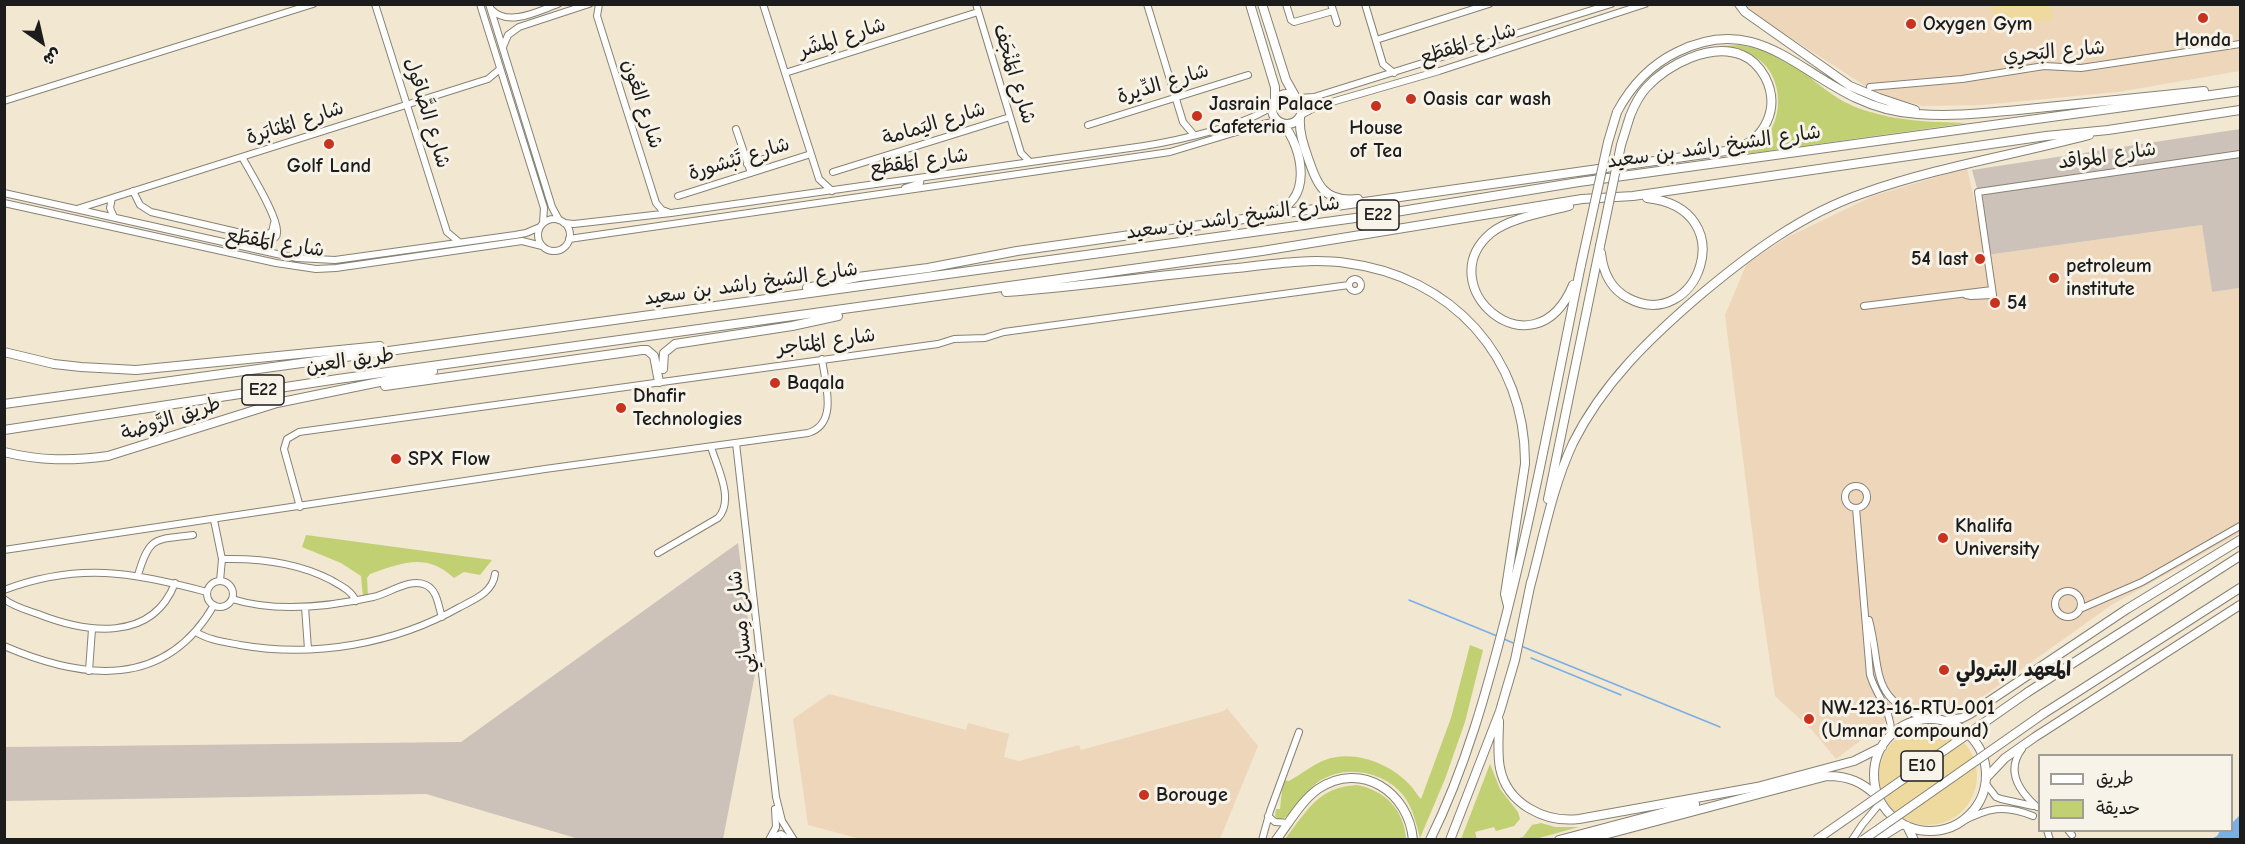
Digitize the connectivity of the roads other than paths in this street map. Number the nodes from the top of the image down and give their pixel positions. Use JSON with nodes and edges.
{"nodes":[{"id":1,"x":313,"y":4,"type":"edge"},
{"id":2,"x":375,"y":4,"type":"edge"},
{"id":3,"x":480,"y":4,"type":"edge"},
{"id":4,"x":558,"y":4,"type":"edge"},
{"id":5,"x":598,"y":4,"type":"edge"},
{"id":6,"x":763,"y":4,"type":"edge"},
{"id":7,"x":976,"y":4,"type":"edge"},
{"id":8,"x":1147,"y":4,"type":"edge"},
{"id":9,"x":1250,"y":4,"type":"edge"},
{"id":10,"x":1262,"y":4,"type":"edge"},
{"id":11,"x":1286,"y":4,"type":"edge"},
{"id":12,"x":1365,"y":4,"type":"edge"},
{"id":13,"x":1489,"y":4,"type":"edge"},
{"id":14,"x":1611,"y":4,"type":"edge"},
{"id":15,"x":1645,"y":4,"type":"edge"},
{"id":16,"x":1739,"y":4,"type":"edge"},
{"id":17,"x":587,"y":5,"type":"edge"},
{"id":18,"x":489,"y":6,"type":"edge"},
{"id":19,"x":1332,"y":8,"type":"edge"},
{"id":20,"x":978,"y":12,"type":"junction"},
{"id":21,"x":524,"y":15,"type":"junction"},
{"id":22,"x":597,"y":16,"type":"junction"},
{"id":23,"x":1337,"y":23,"type":"dead end"},
{"id":24,"x":527,"y":24,"type":"junction"},
{"id":25,"x":1376,"y":40,"type":"junction"},
{"id":26,"x":2241,"y":44,"type":"edge"},
{"id":27,"x":502,"y":48,"type":"junction"},
{"id":28,"x":1383,"y":64,"type":"junction"},
{"id":29,"x":500,"y":69,"type":"junction"},
{"id":30,"x":1394,"y":73,"type":"junction"},
{"id":31,"x":785,"y":74,"type":"junction"},
{"id":32,"x":1248,"y":75,"type":"dead end"},
{"id":33,"x":1378,"y":78,"type":"junction"},
{"id":34,"x":488,"y":79,"type":"junction"},
{"id":35,"x":504,"y":83,"type":"junction"},
{"id":36,"x":1870,"y":87,"type":"dead end"},
{"id":37,"x":2240,"y":91,"type":"edge"},
{"id":38,"x":1297,"y":97,"type":"junction"},
{"id":39,"x":1175,"y":98,"type":"junction"},
{"id":40,"x":4,"y":101,"type":"edge"},
{"id":41,"x":1274,"y":103,"type":"junction"},
{"id":42,"x":408,"y":105,"type":"junction"},
{"id":43,"x":2241,"y":112,"type":"edge"},
{"id":44,"x":1939,"y":115,"type":"junction"},
{"id":45,"x":1011,"y":117,"type":"junction"},
{"id":46,"x":1301,"y":117,"type":"junction"},
{"id":47,"x":1183,"y":122,"type":"junction"},
{"id":48,"x":1280,"y":122,"type":"junction"},
{"id":49,"x":1088,"y":125,"type":"dead end"},
{"id":50,"x":736,"y":129,"type":"dead end"},
{"id":51,"x":2108,"y":130,"type":"junction"},
{"id":52,"x":1194,"y":135,"type":"junction"},
{"id":53,"x":1180,"y":140,"type":"junction"},
{"id":54,"x":1021,"y":153,"type":"junction"},
{"id":55,"x":811,"y":154,"type":"junction"},
{"id":56,"x":2241,"y":154,"type":"edge"},
{"id":57,"x":242,"y":157,"type":"junction"},
{"id":58,"x":763,"y":159,"type":"dead end"},
{"id":59,"x":1030,"y":162,"type":"junction"},
{"id":60,"x":747,"y":164,"type":"junction"},
{"id":61,"x":1018,"y":164,"type":"junction"},
{"id":62,"x":832,"y":172,"type":"dead end"},
{"id":63,"x":751,"y":173,"type":"junction"},
{"id":64,"x":921,"y":178,"type":"junction"},
{"id":65,"x":819,"y":179,"type":"junction"},
{"id":66,"x":902,"y":190,"type":"junction"},
{"id":67,"x":133,"y":191,"type":"junction"},
{"id":68,"x":832,"y":191,"type":"junction"},
{"id":69,"x":7,"y":194,"type":"edge"},
{"id":70,"x":813,"y":194,"type":"junction"},
{"id":71,"x":800,"y":195,"type":"junction"},
{"id":72,"x":678,"y":196,"type":"dead end"},
{"id":73,"x":1633,"y":196,"type":"junction"},
{"id":74,"x":112,"y":198,"type":"junction"},
{"id":75,"x":1387,"y":199,"type":"junction"},
{"id":76,"x":1582,"y":199,"type":"junction"},
{"id":77,"x":4,"y":203,"type":"edge"},
{"id":78,"x":656,"y":203,"type":"junction"},
{"id":79,"x":76,"y":209,"type":"junction"},
{"id":80,"x":671,"y":213,"type":"junction"},
{"id":81,"x":739,"y":213,"type":"junction"},
{"id":82,"x":650,"y":216,"type":"junction"},
{"id":83,"x":114,"y":217,"type":"junction"},
{"id":84,"x":1239,"y":220,"type":"junction"},
{"id":85,"x":562,"y":221,"type":"junction"},
{"id":86,"x":542,"y":225,"type":"junction"},
{"id":87,"x":447,"y":232,"type":"junction"},
{"id":88,"x":191,"y":235,"type":"junction"},
{"id":89,"x":569,"y":238,"type":"junction"},
{"id":90,"x":459,"y":242,"type":"junction"},
{"id":91,"x":187,"y":244,"type":"junction"},
{"id":92,"x":439,"y":245,"type":"junction"},
{"id":93,"x":542,"y":246,"type":"junction"},
{"id":94,"x":1600,"y":246,"type":"junction"},
{"id":95,"x":1581,"y":265,"type":"junction"},
{"id":96,"x":1349,"y":285,"type":"dead end"},
{"id":97,"x":781,"y":296,"type":"junction"},
{"id":98,"x":915,"y":300,"type":"junction"},
{"id":99,"x":899,"y":303,"type":"junction"},
{"id":100,"x":1863,"y":306,"type":"dead end"},
{"id":101,"x":514,"y":333,"type":"junction"},
{"id":102,"x":4,"y":352,"type":"edge"},
{"id":103,"x":522,"y":354,"type":"junction"},
{"id":104,"x":822,"y":359,"type":"junction"},
{"id":105,"x":662,"y":382,"type":"junction"},
{"id":106,"x":304,"y":396,"type":"junction"},
{"id":107,"x":4,"y":404,"type":"edge"},
{"id":108,"x":4,"y":430,"type":"edge"},
{"id":109,"x":736,"y":443,"type":"junction"},
{"id":110,"x":711,"y":447,"type":"junction"},
{"id":111,"x":4,"y":452,"type":"edge"},
{"id":112,"x":300,"y":507,"type":"junction"},
{"id":113,"x":1856,"y":508,"type":"dead end"},
{"id":114,"x":214,"y":520,"type":"junction"},
{"id":115,"x":2241,"y":526,"type":"edge"},
{"id":116,"x":193,"y":535,"type":"dead end"},
{"id":117,"x":2241,"y":540,"type":"edge"},
{"id":118,"x":4,"y":550,"type":"edge"},
{"id":119,"x":658,"y":553,"type":"dead end"},
{"id":120,"x":2241,"y":556,"type":"edge"},
{"id":121,"x":222,"y":559,"type":"junction"},
{"id":122,"x":495,"y":574,"type":"dead end"},
{"id":123,"x":138,"y":575,"type":"junction"},
{"id":124,"x":220,"y":580,"type":"junction"},
{"id":125,"x":175,"y":583,"type":"junction"},
{"id":126,"x":1530,"y":587,"type":"junction"},
{"id":127,"x":2241,"y":588,"type":"edge"},
{"id":128,"x":4,"y":590,"type":"edge"},
{"id":129,"x":207,"y":592,"type":"junction"},
{"id":130,"x":4,"y":599,"type":"edge"},
{"id":131,"x":232,"y":599,"type":"junction"},
{"id":132,"x":2080,"y":599,"type":"junction"},
{"id":133,"x":2106,"y":599,"type":"junction"},
{"id":134,"x":356,"y":601,"type":"junction"},
{"id":135,"x":214,"y":605,"type":"junction"},
{"id":136,"x":2241,"y":605,"type":"edge"},
{"id":137,"x":1508,"y":606,"type":"junction"},
{"id":138,"x":305,"y":607,"type":"junction"},
{"id":139,"x":2080,"y":609,"type":"junction"},
{"id":140,"x":1866,"y":614,"type":"junction"},
{"id":141,"x":442,"y":617,"type":"junction"},
{"id":142,"x":92,"y":629,"type":"junction"},
{"id":143,"x":196,"y":632,"type":"junction"},
{"id":144,"x":4,"y":646,"type":"edge"},
{"id":145,"x":308,"y":649,"type":"junction"},
{"id":146,"x":89,"y":671,"type":"junction"},
{"id":147,"x":1500,"y":711,"type":"junction"},
{"id":148,"x":1927,"y":720,"type":"junction"},
{"id":149,"x":1945,"y":721,"type":"junction"},
{"id":150,"x":1299,"y":732,"type":"dead end"},
{"id":151,"x":1892,"y":735,"type":"junction"},
{"id":152,"x":2035,"y":737,"type":"junction"},
{"id":153,"x":1882,"y":747,"type":"junction"},
{"id":154,"x":1986,"y":781,"type":"junction"},
{"id":155,"x":1757,"y":788,"type":"junction"},
{"id":156,"x":776,"y":797,"type":"junction"},
{"id":157,"x":1880,"y":800,"type":"junction"},
{"id":158,"x":2038,"y":808,"type":"edge"},
{"id":159,"x":1268,"y":816,"type":"junction"},
{"id":160,"x":2036,"y":818,"type":"edge"},
{"id":161,"x":1960,"y":822,"type":"junction"},
{"id":162,"x":1289,"y":823,"type":"junction"},
{"id":163,"x":1904,"y":825,"type":"junction"},
{"id":164,"x":1945,"y":829,"type":"junction"},
{"id":165,"x":770,"y":840,"type":"edge"},
{"id":166,"x":792,"y":840,"type":"edge"},
{"id":167,"x":1262,"y":840,"type":"edge"},
{"id":168,"x":1276,"y":840,"type":"edge"},
{"id":169,"x":1413,"y":840,"type":"edge"},
{"id":170,"x":1431,"y":840,"type":"edge"},
{"id":171,"x":1450,"y":840,"type":"edge"},
{"id":172,"x":1559,"y":840,"type":"edge"},
{"id":173,"x":1585,"y":840,"type":"edge"},
{"id":174,"x":1816,"y":840,"type":"edge"},
{"id":175,"x":1852,"y":840,"type":"edge"},
{"id":176,"x":1863,"y":840,"type":"edge"},
{"id":177,"x":1876,"y":840,"type":"edge"},
{"id":178,"x":1914,"y":840,"type":"edge"},
{"id":179,"x":1937,"y":840,"type":"edge"}],
"edges":[{"from":1,"to":40,"type":"street"},
{"from":2,"to":42,"type":"street","name":"شارع الصَّاقول"},
{"from":3,"to":29,"type":"street"},
{"from":4,"to":21,"type":"street"},
{"from":5,"to":22,"type":"street","name":"شارع العُون"},
{"from":6,"to":31,"type":"street"},
{"from":7,"to":20,"type":"street","name":"شارع المَنْجَف"},
{"from":8,"to":39,"type":"street"},
{"from":9,"to":41,"type":"main road"},
{"from":10,"to":38,"type":"main road"},
{"from":11,"to":19,"type":"street"},
{"from":12,"to":25,"type":"street"},
{"from":13,"to":25,"type":"street"},
{"from":14,"to":30,"type":"street","name":"شارع المَقطَع"},
{"from":15,"to":46,"type":"street","name":"شارع المَقطَع"},
{"from":16,"to":44,"type":"highway"},
{"from":17,"to":22,"type":"street","name":"شارع العُون"},
{"from":17,"to":24,"type":"street"},
{"from":18,"to":21,"type":"street"},
{"from":18,"to":27,"type":"street"},
{"from":19,"to":23,"type":"street"},
{"from":20,"to":31,"type":"street","name":"شارع المِشَر"},
{"from":20,"to":45,"type":"street","name":"شارع المَنْجَف"},
{"from":21,"to":24,"type":"street"},
{"from":22,"to":78,"type":"street","name":"شارع العُون"},
{"from":24,"to":27,"type":"street"},
{"from":25,"to":28,"type":"street"},
{"from":26,"to":36,"type":"street","name":"شارع البَحرِي"},
{"from":27,"to":85,"type":"street"},
{"from":28,"to":30,"type":"street"},
{"from":28,"to":33,"type":"street"},
{"from":29,"to":34,"type":"street","name":"شارع المُثابَرة"},
{"from":29,"to":35,"type":"street"},
{"from":30,"to":33,"type":"street","name":"شارع المَقطَع"},
{"from":31,"to":55,"type":"street"},
{"from":32,"to":39,"type":"street","name":"شارع الدِّيرة"},
{"from":33,"to":38,"type":"street","name":"شارع المَقطَع"},
{"from":34,"to":35,"type":"street"},
{"from":34,"to":42,"type":"street","name":"شارع المُثابَرة"},
{"from":35,"to":86,"type":"street"},
{"from":37,"to":44,"type":"highway"},
{"from":37,"to":97,"type":"highway","name":"شارع الشيخ راشد بن سعيد","number":"E22"},
{"from":38,"to":41,"type":"main road"},
{"from":38,"to":46,"type":"main road"},
{"from":39,"to":47,"type":"street"},
{"from":39,"to":49,"type":"street","name":"شارع الدِّيرة"},
{"from":41,"to":48,"type":"main road"},
{"from":41,"to":52,"type":"street","name":"شارع المَقطَع"},
{"from":42,"to":57,"type":"street","name":"شارع المُثابَرة"},
{"from":42,"to":87,"type":"street","name":"شارع الصَّاقول"},
{"from":43,"to":51,"type":"highway","name":"شارع الشيخ راشد بن سعيد","number":"E22"},
{"from":44,"to":95,"type":"highway","bridge":true},
{"from":45,"to":54,"type":"street","name":"شارع المَنْجَف"},
{"from":45,"to":62,"type":"street","name":"شارع اليَمامة"},
{"from":46,"to":48,"type":"main road"},
{"from":46,"to":75,"type":"main road"},
{"from":47,"to":52,"type":"street"},
{"from":47,"to":53,"type":"street"},
{"from":48,"to":66,"type":"street","name":"شارع المَقطَع"},
{"from":48,"to":84,"type":"main road"},
{"from":50,"to":60,"type":"street"},
{"from":51,"to":73,"type":"highway","name":"شارع الشيخ راشد بن سعيد","number":"E22"},
{"from":51,"to":126,"type":"highway"},
{"from":52,"to":53,"type":"street","name":"شارع المَقطَع"},
{"from":53,"to":59,"type":"street","name":"شارع المَقطَع"},
{"from":54,"to":59,"type":"street","name":"شارع المَنْجَف"},
{"from":54,"to":61,"type":"street","name":"شارع المَنْجَف"},
{"from":55,"to":63,"type":"street","name":"شارع تَبْشورة"},
{"from":55,"to":65,"type":"street"},
{"from":56,"to":100,"type":"street","name":"شارع المواقد"},
{"from":57,"to":67,"type":"street","name":"شارع المُثابَرة"},
{"from":57,"to":67,"type":"street"},
{"from":58,"to":60,"type":"street"},
{"from":59,"to":61,"type":"street","name":"شارع المَقطَع"},
{"from":60,"to":63,"type":"street"},
{"from":61,"to":64,"type":"street","name":"شارع المَقطَع"},
{"from":63,"to":72,"type":"street","name":"شارع تَبْشورة"},
{"from":64,"to":66,"type":"street"},
{"from":64,"to":68,"type":"street","name":"شارع المَقطَع"},
{"from":65,"to":68,"type":"street"},
{"from":65,"to":70,"type":"street"},
{"from":66,"to":81,"type":"street","name":"شارع المَقطَع"},
{"from":67,"to":74,"type":"street","name":"شارع المُثابَرة"},
{"from":68,"to":70,"type":"street","name":"شارع المَقطَع"},
{"from":69,"to":79,"type":"street","name":"شارع المَقطَع"},
{"from":70,"to":71,"type":"street","name":"شارع المَقطَع"},
{"from":71,"to":80,"type":"street","name":"شارع المَقطَع"},
{"from":71,"to":81,"type":"street"},
{"from":73,"to":76,"type":"highway","name":"شارع الشيخ راشد بن سعيد","number":"E22"},
{"from":73,"to":94,"type":"highway"},
{"from":74,"to":79,"type":"street","name":"شارع المُثابَرة"},
{"from":74,"to":83,"type":"street"},
{"from":75,"to":84,"type":"highway"},
{"from":75,"to":94,"type":"highway","bridge":true},
{"from":76,"to":95,"type":"highway"},
{"from":76,"to":98,"type":"highway","name":"شارع الشيخ راشد بن سعيد","number":"E22"},
{"from":77,"to":91,"type":"street","name":"شارع المَقطَع"},
{"from":78,"to":80,"type":"street"},
{"from":78,"to":82,"type":"street"},
{"from":79,"to":83,"type":"street","name":"شارع المَقطَع"},
{"from":80,"to":82,"type":"street","name":"شارع المَقطَع"},
{"from":81,"to":89,"type":"street","name":"شارع المَقطَع"},
{"from":82,"to":85,"type":"street","name":"شارع المَقطَع"},
{"from":83,"to":88,"type":"street","name":"شارع المَقطَع"},
{"from":84,"to":97,"type":"highway"},
{"from":85,"to":86,"type":"street"},
{"from":85,"to":89,"type":"street"},
{"from":86,"to":90,"type":"street","name":"شارع المَقطَع"},
{"from":86,"to":93,"type":"street"},
{"from":87,"to":90,"type":"street"},
{"from":87,"to":92,"type":"street"},
{"from":88,"to":91,"type":"street"},
{"from":88,"to":92,"type":"street","name":"شارع المَقطَع"},
{"from":89,"to":93,"type":"street"},
{"from":90,"to":92,"type":"street","name":"شارع المَقطَع"},
{"from":91,"to":93,"type":"street","name":"شارع المَقطَع"},
{"from":94,"to":126,"type":"highway"},
{"from":95,"to":137,"type":"highway"},
{"from":96,"to":104,"type":"street","name":"شارع المُتاجر"},
{"from":97,"to":101,"type":"highway","name":"شارع الشيخ راشد بن سعيد","number":"E22"},
{"from":98,"to":99,"type":"highway","name":"شارع الشيخ راشد بن سعيد","number":"E22"},
{"from":98,"to":137,"type":"highway"},
{"from":99,"to":103,"type":"highway","name":"شارع الشيخ راشد بن سعيد","number":"E22"},
{"from":99,"to":105,"type":"highway"},
{"from":101,"to":102,"type":"highway","name":"طريق الرَّوضة"},
{"from":101,"to":107,"type":"highway","name":"طريق العين","number":"E22"},
{"from":103,"to":106,"type":"highway","name":"طريق الرَّوضة"},
{"from":103,"to":108,"type":"highway","name":"طريق العين","number":"E22"},
{"from":104,"to":105,"type":"street","name":"شارع المُتاجر"},
{"from":104,"to":109,"type":"street"},
{"from":105,"to":106,"type":"highway"},
{"from":105,"to":112,"type":"street","name":"شارع المُتاجر"},
{"from":106,"to":111,"type":"highway","name":"طريق الرَّوضة"},
{"from":109,"to":110,"type":"street"},
{"from":109,"to":156,"type":"street","name":"شارع مِسانِي"},
{"from":110,"to":112,"type":"street"},
{"from":110,"to":119,"type":"street"},
{"from":112,"to":114,"type":"street"},
{"from":113,"to":140,"type":"street"},
{"from":114,"to":118,"type":"street"},
{"from":114,"to":121,"type":"street"},
{"from":115,"to":133,"type":"street"},
{"from":116,"to":123,"type":"street"},
{"from":117,"to":149,"type":"highway"},
{"from":120,"to":174,"type":"highway","number":"E10","bridge":true},
{"from":121,"to":124,"type":"street"},
{"from":121,"to":134,"type":"street"},
{"from":122,"to":141,"type":"street"},
{"from":123,"to":125,"type":"street"},
{"from":123,"to":128,"type":"street"},
{"from":124,"to":129,"type":"street"},
{"from":124,"to":131,"type":"street"},
{"from":125,"to":129,"type":"street"},
{"from":125,"to":142,"type":"street"},
{"from":126,"to":147,"type":"highway"},
{"from":127,"to":176,"type":"highway","number":"E10","bridge":true},
{"from":129,"to":135,"type":"street"},
{"from":130,"to":142,"type":"street"},
{"from":131,"to":135,"type":"street"},
{"from":131,"to":138,"type":"street"},
{"from":132,"to":133,"type":"street"},
{"from":132,"to":139,"type":"street"},
{"from":132,"to":139,"type":"street"},
{"from":133,"to":139,"type":"street"},
{"from":134,"to":138,"type":"street"},
{"from":134,"to":141,"type":"street"},
{"from":135,"to":143,"type":"street"},
{"from":136,"to":152,"type":"highway"},
{"from":137,"to":170,"type":"highway"},
{"from":138,"to":145,"type":"street"},
{"from":140,"to":148,"type":"street"},
{"from":140,"to":151,"type":"street"},
{"from":141,"to":145,"type":"street"},
{"from":142,"to":146,"type":"street"},
{"from":143,"to":145,"type":"street"},
{"from":143,"to":146,"type":"street"},
{"from":144,"to":146,"type":"street"},
{"from":147,"to":155,"type":"highway"},
{"from":147,"to":171,"type":"highway"},
{"from":148,"to":149,"type":"main road"},
{"from":148,"to":151,"type":"main road"},
{"from":149,"to":154,"type":"main road"},
{"from":150,"to":159,"type":"street"},
{"from":151,"to":153,"type":"main road"},
{"from":152,"to":154,"type":"highway"},
{"from":152,"to":158,"type":"street"},
{"from":153,"to":155,"type":"main road"},
{"from":153,"to":157,"type":"main road"},
{"from":154,"to":158,"type":"street"},
{"from":154,"to":161,"type":"main road"},
{"from":155,"to":172,"type":"highway"},
{"from":156,"to":165,"type":"street","name":"شارع مِسانِي"},
{"from":156,"to":166,"type":"street","name":"شارع مِسانِي"},
{"from":157,"to":163,"type":"main road"},
{"from":157,"to":173,"type":"main road"},
{"from":157,"to":175,"type":"street"},
{"from":159,"to":162,"type":"street"},
{"from":159,"to":167,"type":"street"},
{"from":160,"to":161,"type":"street"},
{"from":161,"to":164,"type":"main road"},
{"from":162,"to":168,"type":"highway"},
{"from":162,"to":169,"type":"highway"},
{"from":163,"to":164,"type":"main road"},
{"from":163,"to":177,"type":"highway"},
{"from":163,"to":178,"type":"main road"},
{"from":164,"to":179,"type":"main road"},
{"from":165,"to":166,"type":"street"}]}
